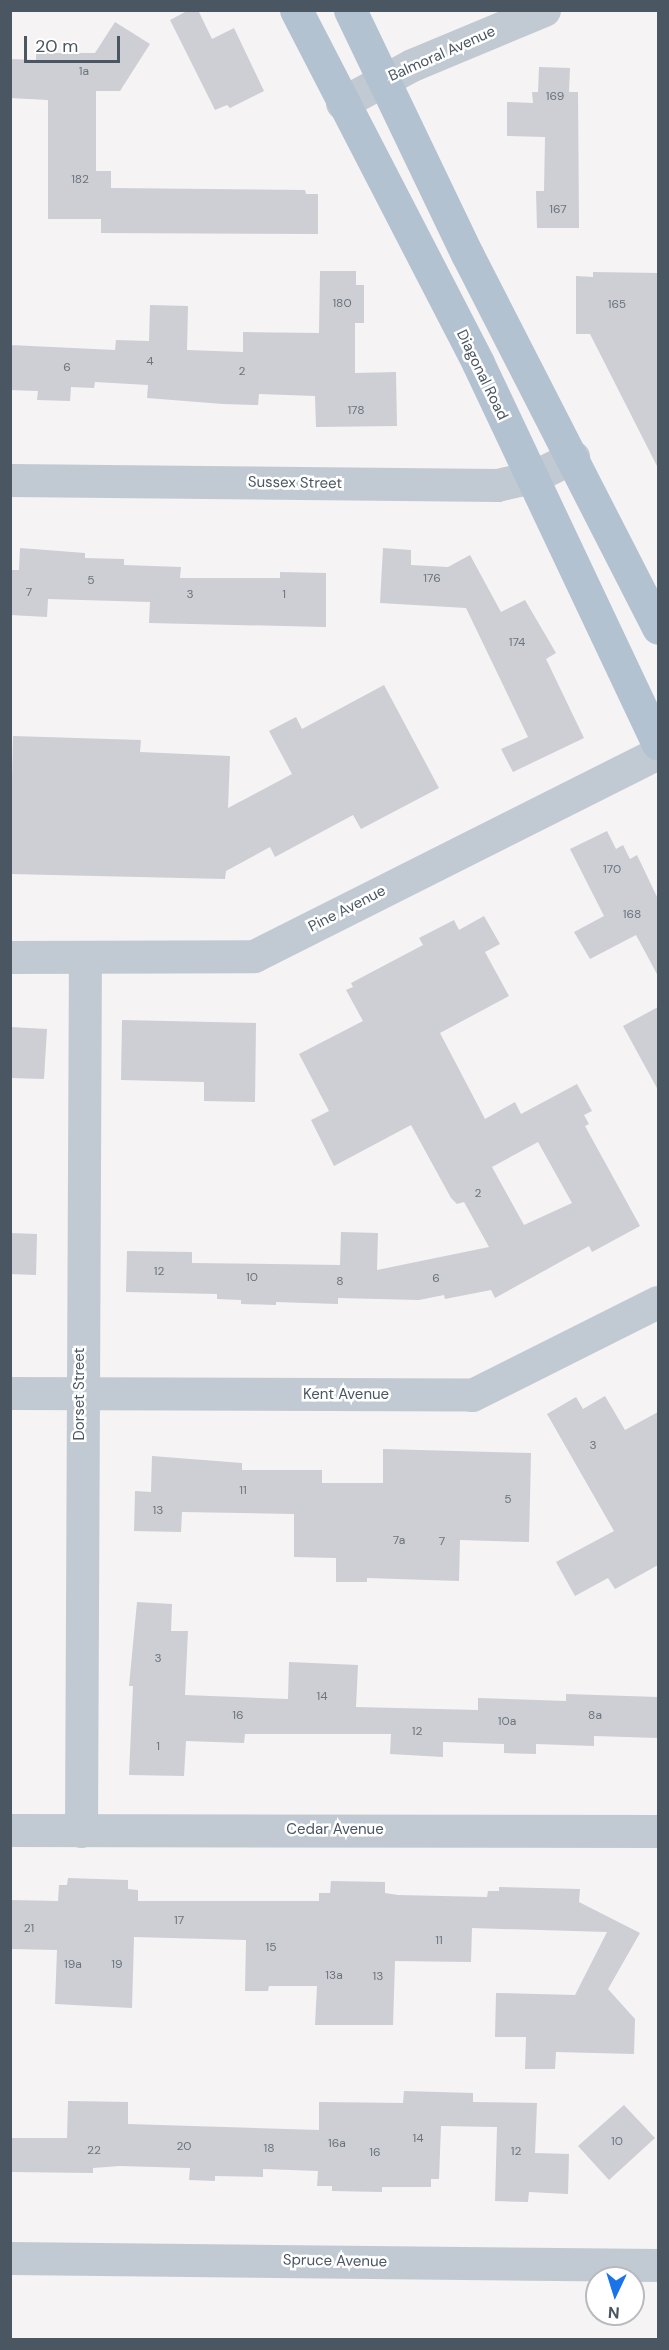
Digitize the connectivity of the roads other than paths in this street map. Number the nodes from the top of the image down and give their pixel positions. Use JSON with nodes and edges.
{"nodes":[{"id":1,"x":296,"y":10,"type":"edge"},
{"id":2,"x":350,"y":10,"type":"edge"},
{"id":3,"x":544,"y":10,"type":"edge"},
{"id":4,"x":385,"y":79,"type":"junction"},
{"id":5,"x":342,"y":103,"type":"junction"},
{"id":6,"x":573,"y":457,"type":"junction"},
{"id":7,"x":533,"y":477,"type":"junction"},
{"id":8,"x":10,"y":480,"type":"edge"},
{"id":9,"x":658,"y":628,"type":"edge"},
{"id":10,"x":658,"y":744,"type":"edge"},
{"id":11,"x":658,"y":753,"type":"edge"},
{"id":12,"x":10,"y":957,"type":"edge"},
{"id":13,"x":85,"y":958,"type":"junction"},
{"id":14,"x":658,"y":1302,"type":"edge"},
{"id":15,"x":10,"y":1393,"type":"edge"},
{"id":16,"x":80,"y":1393,"type":"junction"},
{"id":17,"x":10,"y":1830,"type":"edge"},
{"id":18,"x":81,"y":1831,"type":"junction"},
{"id":19,"x":658,"y":1831,"type":"edge"},
{"id":20,"x":10,"y":2258,"type":"edge"},
{"id":21,"x":658,"y":2265,"type":"edge"}],
"edges":[{"from":1,"to":5,"type":"main road","name":"Diagonal Road"},
{"from":2,"to":4,"type":"main road"},
{"from":3,"to":4,"type":"street","name":"Balmoral Avenue"},
{"from":4,"to":5,"type":"street","name":"Balmoral Avenue"},
{"from":4,"to":6,"type":"main road"},
{"from":5,"to":7,"type":"main road","name":"Diagonal Road"},
{"from":6,"to":7,"type":"street","name":"Sussex Street"},
{"from":6,"to":9,"type":"main road"},
{"from":7,"to":8,"type":"street","name":"Sussex Street"},
{"from":7,"to":10,"type":"main road","name":"Diagonal Road"},
{"from":11,"to":13,"type":"street","name":"Pine Avenue"},
{"from":12,"to":13,"type":"street","name":"Pine Avenue"},
{"from":13,"to":16,"type":"street","name":"Dorset Street"},
{"from":14,"to":16,"type":"street","name":"Kent Avenue"},
{"from":15,"to":16,"type":"street","name":"Kent Avenue"},
{"from":16,"to":18,"type":"street","name":"Dorset Street"},
{"from":17,"to":18,"type":"street","name":"Cedar Avenue"},
{"from":18,"to":19,"type":"street","name":"Cedar Avenue"},
{"from":20,"to":21,"type":"street","name":"Spruce Avenue"}]}
